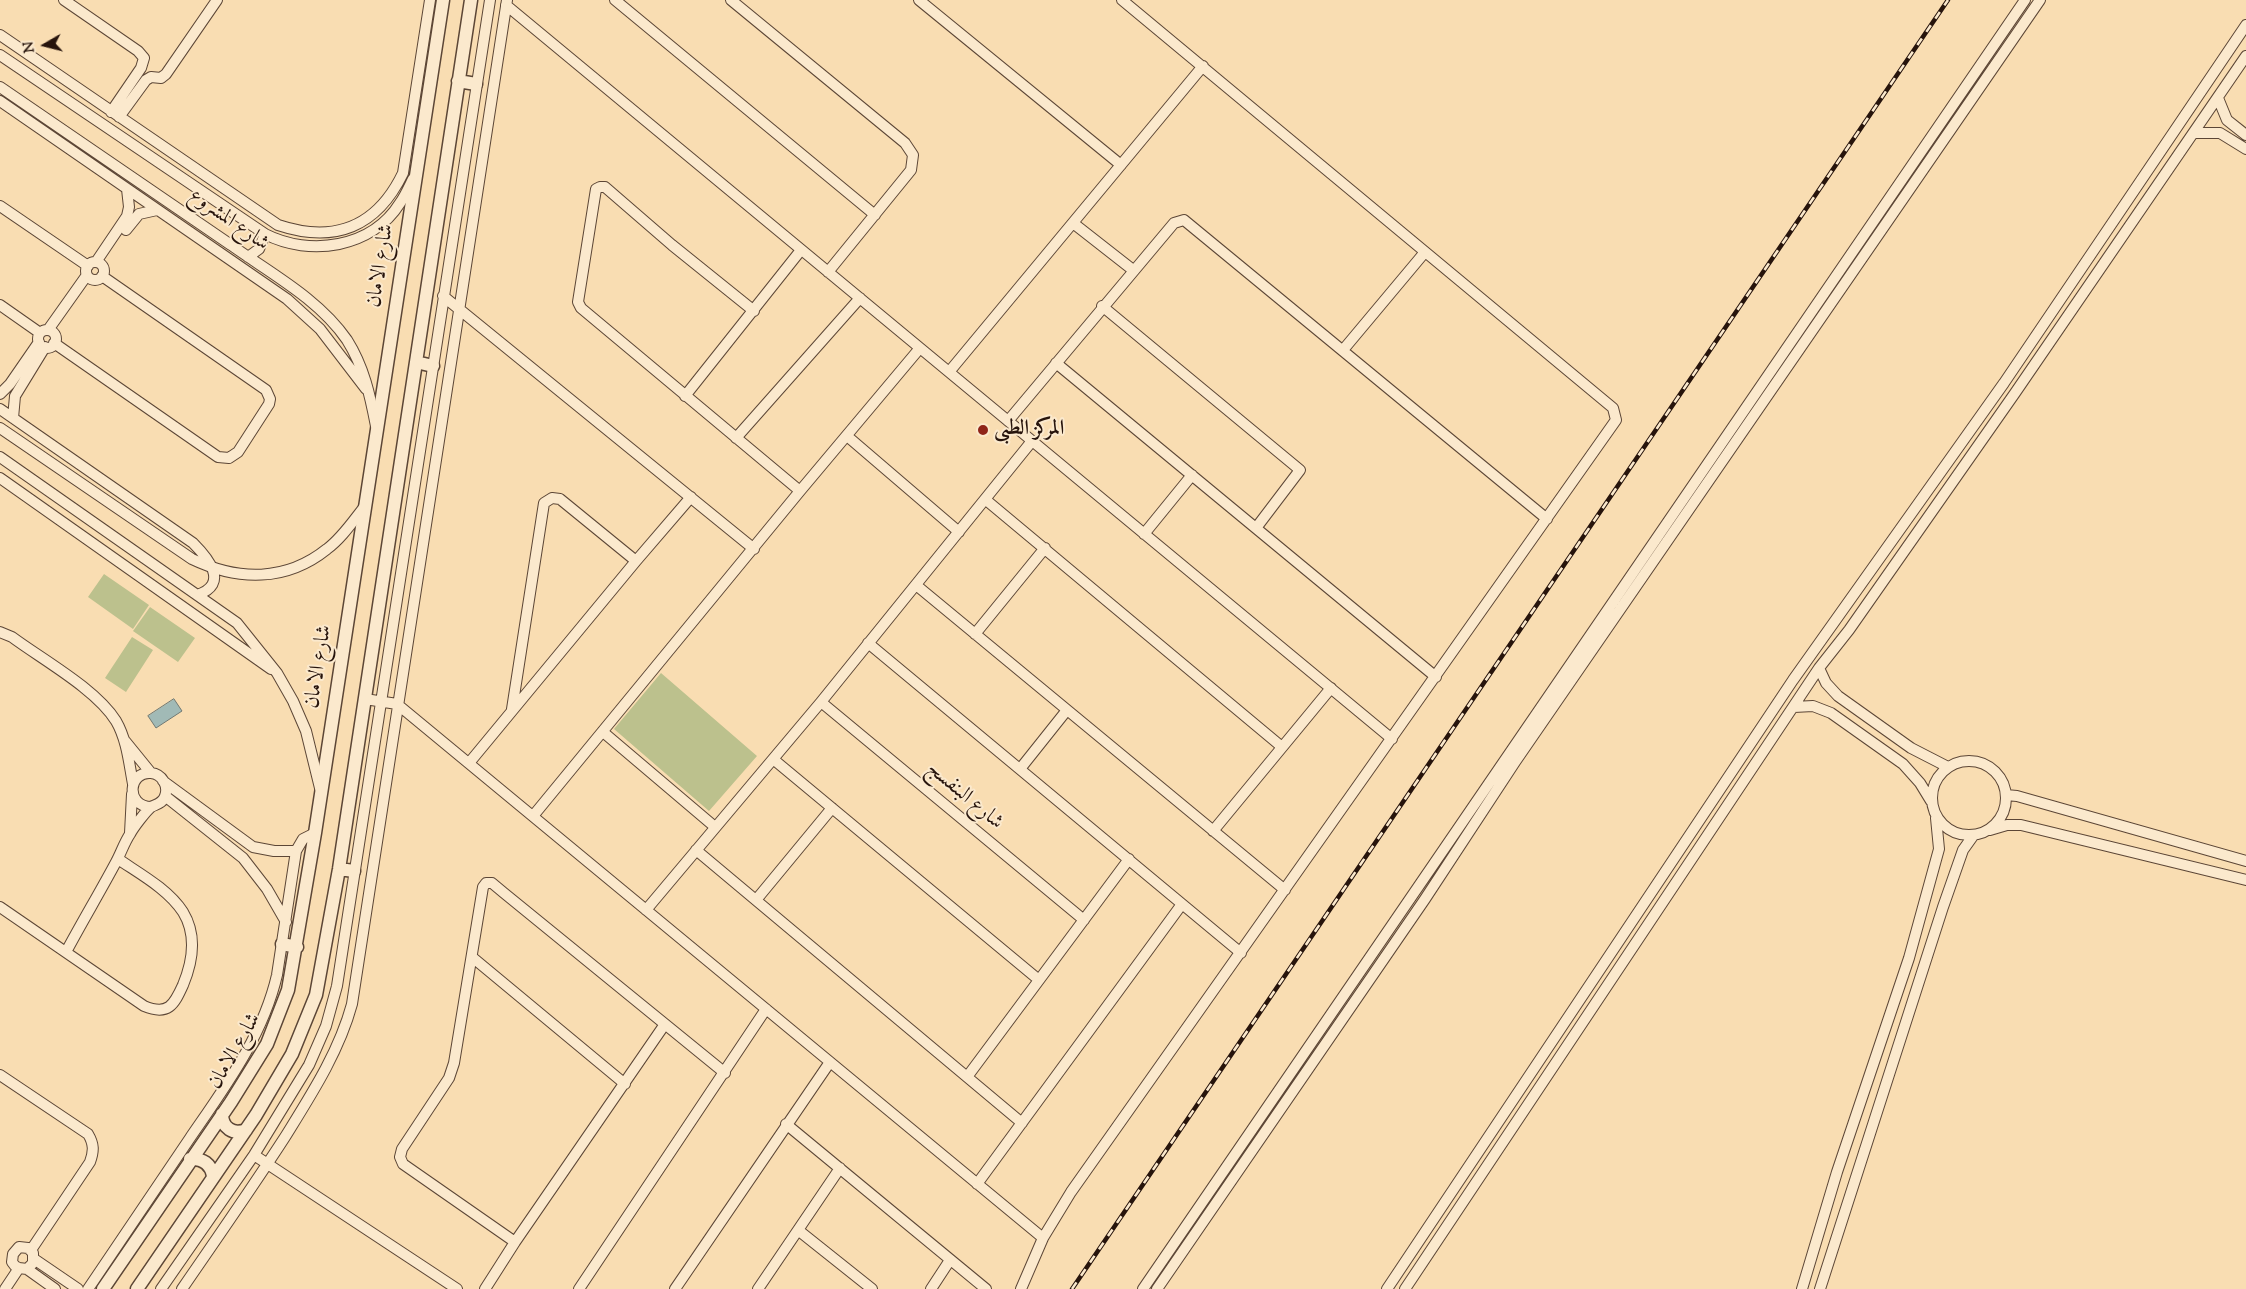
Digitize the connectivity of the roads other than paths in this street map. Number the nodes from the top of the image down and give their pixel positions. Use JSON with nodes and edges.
{"nodes":[{"id":1,"x":64,"y":0,"type":"edge"},
{"id":2,"x":217,"y":0,"type":"edge"},
{"id":3,"x":430,"y":0,"type":"edge"},
{"id":4,"x":443,"y":0,"type":"edge"},
{"id":5,"x":471,"y":0,"type":"edge"},
{"id":6,"x":490,"y":0,"type":"edge"},
{"id":7,"x":615,"y":0,"type":"edge"},
{"id":8,"x":732,"y":0,"type":"edge"},
{"id":9,"x":919,"y":0,"type":"edge"},
{"id":10,"x":1122,"y":0,"type":"edge"},
{"id":11,"x":2025,"y":0,"type":"edge"},
{"id":12,"x":2040,"y":0,"type":"edge"},
{"id":13,"x":506,"y":3,"type":"edge"},
{"id":14,"x":625,"y":4,"type":"edge"},
{"id":15,"x":2246,"y":25,"type":"edge"},
{"id":16,"x":0,"y":35,"type":"edge"},
{"id":17,"x":0,"y":55,"type":"edge"},
{"id":18,"x":2246,"y":56,"type":"edge"},
{"id":19,"x":1203,"y":66,"type":"junction"},
{"id":20,"x":55,"y":73,"type":"junction"},
{"id":21,"x":458,"y":81,"type":"junction"},
{"id":22,"x":476,"y":84,"type":"junction"},
{"id":23,"x":47,"y":85,"type":"junction"},
{"id":24,"x":0,"y":87,"type":"edge"},
{"id":25,"x":2218,"y":98,"type":"junction"},
{"id":26,"x":0,"y":101,"type":"edge"},
{"id":27,"x":115,"y":114,"type":"junction"},
{"id":28,"x":2195,"y":133,"type":"junction"},
{"id":29,"x":2246,"y":135,"type":"edge"},
{"id":30,"x":151,"y":139,"type":"junction"},
{"id":31,"x":2246,"y":148,"type":"edge"},
{"id":32,"x":143,"y":153,"type":"junction"},
{"id":33,"x":1121,"y":165,"type":"junction"},
{"id":34,"x":416,"y":173,"type":"junction"},
{"id":35,"x":127,"y":189,"type":"junction"},
{"id":36,"x":0,"y":206,"type":"edge"},
{"id":37,"x":157,"y":210,"type":"junction"},
{"id":38,"x":875,"y":215,"type":"junction"},
{"id":39,"x":2115,"y":220,"type":"junction"},
{"id":40,"x":1073,"y":223,"type":"junction"},
{"id":41,"x":200,"y":224,"type":"junction"},
{"id":42,"x":2128,"y":230,"type":"junction"},
{"id":43,"x":193,"y":234,"type":"junction"},
{"id":44,"x":265,"y":234,"type":"junction"},
{"id":45,"x":801,"y":250,"type":"junction"},
{"id":46,"x":1426,"y":252,"type":"junction"},
{"id":47,"x":248,"y":258,"type":"junction"},
{"id":48,"x":1133,"y":270,"type":"junction"},
{"id":49,"x":95,"y":271,"type":"junction"},
{"id":50,"x":828,"y":272,"type":"junction"},
{"id":51,"x":443,"y":296,"type":"junction"},
{"id":52,"x":860,"y":298,"type":"junction"},
{"id":53,"x":0,"y":305,"type":"edge"},
{"id":54,"x":1102,"y":306,"type":"junction"},
{"id":55,"x":460,"y":308,"type":"junction"},
{"id":56,"x":754,"y":311,"type":"junction"},
{"id":57,"x":47,"y":338,"type":"junction"},
{"id":58,"x":920,"y":348,"type":"junction"},
{"id":59,"x":1343,"y":350,"type":"junction"},
{"id":60,"x":416,"y":362,"type":"junction"},
{"id":61,"x":1056,"y":362,"type":"junction"},
{"id":62,"x":433,"y":366,"type":"junction"},
{"id":63,"x":949,"y":372,"type":"junction"},
{"id":64,"x":0,"y":394,"type":"edge"},
{"id":65,"x":370,"y":394,"type":"junction"},
{"id":66,"x":685,"y":396,"type":"junction"},
{"id":67,"x":0,"y":409,"type":"edge"},
{"id":68,"x":14,"y":418,"type":"junction"},
{"id":69,"x":1008,"y":421,"type":"junction"},
{"id":70,"x":0,"y":428,"type":"edge"},
{"id":71,"x":376,"y":431,"type":"junction"},
{"id":72,"x":847,"y":436,"type":"junction"},
{"id":73,"x":736,"y":438,"type":"junction"},
{"id":74,"x":1032,"y":440,"type":"junction"},
{"id":75,"x":0,"y":458,"type":"edge"},
{"id":76,"x":1192,"y":475,"type":"junction"},
{"id":77,"x":26,"y":476,"type":"junction"},
{"id":78,"x":0,"y":478,"type":"edge"},
{"id":79,"x":17,"y":490,"type":"junction"},
{"id":80,"x":800,"y":491,"type":"junction"},
{"id":81,"x":691,"y":497,"type":"junction"},
{"id":82,"x":986,"y":500,"type":"junction"},
{"id":83,"x":365,"y":506,"type":"junction"},
{"id":84,"x":1547,"y":519,"type":"junction"},
{"id":85,"x":1256,"y":528,"type":"junction"},
{"id":86,"x":958,"y":532,"type":"junction"},
{"id":87,"x":1144,"y":534,"type":"junction"},
{"id":88,"x":1045,"y":548,"type":"junction"},
{"id":89,"x":754,"y":549,"type":"junction"},
{"id":90,"x":636,"y":561,"type":"junction"},
{"id":91,"x":214,"y":569,"type":"junction"},
{"id":92,"x":916,"y":585,"type":"junction"},
{"id":93,"x":197,"y":595,"type":"junction"},
{"id":94,"x":1835,"y":620,"type":"junction"},
{"id":95,"x":1849,"y":630,"type":"junction"},
{"id":96,"x":0,"y":632,"type":"edge"},
{"id":97,"x":975,"y":634,"type":"junction"},
{"id":98,"x":868,"y":643,"type":"junction"},
{"id":99,"x":1819,"y":668,"type":"junction"},
{"id":100,"x":277,"y":673,"type":"junction"},
{"id":101,"x":1436,"y":676,"type":"junction"},
{"id":102,"x":1331,"y":688,"type":"junction"},
{"id":103,"x":365,"y":698,"type":"junction"},
{"id":104,"x":380,"y":701,"type":"junction"},
{"id":105,"x":821,"y":702,"type":"junction"},
{"id":106,"x":397,"y":704,"type":"junction"},
{"id":107,"x":1794,"y":707,"type":"junction"},
{"id":108,"x":512,"y":710,"type":"junction"},
{"id":109,"x":1067,"y":710,"type":"junction"},
{"id":110,"x":603,"y":732,"type":"junction"},
{"id":111,"x":123,"y":738,"type":"junction"},
{"id":112,"x":1392,"y":739,"type":"junction"},
{"id":113,"x":1282,"y":747,"type":"junction"},
{"id":114,"x":773,"y":759,"type":"junction"},
{"id":115,"x":469,"y":763,"type":"junction"},
{"id":116,"x":1948,"y":767,"type":"junction"},
{"id":117,"x":1020,"y":769,"type":"junction"},
{"id":118,"x":151,"y":773,"type":"junction"},
{"id":119,"x":163,"y":781,"type":"junction"},
{"id":120,"x":132,"y":787,"type":"junction"},
{"id":121,"x":321,"y":792,"type":"junction"},
{"id":122,"x":1718,"y":793,"type":"junction"},
{"id":123,"x":2006,"y":795,"type":"junction"},
{"id":124,"x":165,"y":796,"type":"junction"},
{"id":125,"x":1931,"y":801,"type":"junction"},
{"id":126,"x":1731,"y":802,"type":"junction"},
{"id":127,"x":151,"y":807,"type":"junction"},
{"id":128,"x":832,"y":808,"type":"junction"},
{"id":129,"x":533,"y":816,"type":"junction"},
{"id":130,"x":1936,"y":818,"type":"junction"},
{"id":131,"x":715,"y":827,"type":"junction"},
{"id":132,"x":1990,"y":830,"type":"junction"},
{"id":133,"x":1213,"y":831,"type":"junction"},
{"id":134,"x":130,"y":833,"type":"junction"},
{"id":135,"x":315,"y":834,"type":"junction"},
{"id":136,"x":1973,"y":836,"type":"junction"},
{"id":137,"x":253,"y":847,"type":"junction"},
{"id":138,"x":696,"y":850,"type":"junction"},
{"id":139,"x":296,"y":851,"type":"junction"},
{"id":140,"x":118,"y":858,"type":"junction"},
{"id":141,"x":243,"y":858,"type":"junction"},
{"id":142,"x":1129,"y":860,"type":"junction"},
{"id":143,"x":2246,"y":861,"type":"edge"},
{"id":144,"x":339,"y":869,"type":"junction"},
{"id":145,"x":354,"y":871,"type":"junction"},
{"id":146,"x":2246,"y":880,"type":"edge"},
{"id":147,"x":1285,"y":890,"type":"junction"},
{"id":148,"x":756,"y":900,"type":"junction"},
{"id":149,"x":1182,"y":904,"type":"junction"},
{"id":150,"x":0,"y":907,"type":"edge"},
{"id":151,"x":646,"y":910,"type":"junction"},
{"id":152,"x":1084,"y":920,"type":"junction"},
{"id":153,"x":286,"y":922,"type":"junction"},
{"id":154,"x":282,"y":944,"type":"junction"},
{"id":155,"x":297,"y":946,"type":"junction"},
{"id":156,"x":66,"y":952,"type":"junction"},
{"id":157,"x":1241,"y":953,"type":"junction"},
{"id":158,"x":472,"y":957,"type":"junction"},
{"id":159,"x":1909,"y":958,"type":"junction"},
{"id":160,"x":1924,"y":964,"type":"junction"},
{"id":161,"x":1039,"y":980,"type":"junction"},
{"id":162,"x":766,"y":1009,"type":"junction"},
{"id":163,"x":665,"y":1024,"type":"junction"},
{"id":164,"x":830,"y":1062,"type":"junction"},
{"id":165,"x":725,"y":1073,"type":"junction"},
{"id":166,"x":0,"y":1075,"type":"edge"},
{"id":167,"x":967,"y":1077,"type":"junction"},
{"id":168,"x":625,"y":1084,"type":"junction"},
{"id":169,"x":222,"y":1114,"type":"junction"},
{"id":170,"x":1022,"y":1123,"type":"junction"},
{"id":171,"x":786,"y":1124,"type":"junction"},
{"id":172,"x":246,"y":1130,"type":"junction"},
{"id":173,"x":254,"y":1155,"type":"junction"},
{"id":174,"x":190,"y":1159,"type":"junction"},
{"id":175,"x":268,"y":1164,"type":"junction"},
{"id":176,"x":840,"y":1168,"type":"junction"},
{"id":177,"x":213,"y":1176,"type":"junction"},
{"id":178,"x":977,"y":1184,"type":"junction"},
{"id":179,"x":798,"y":1230,"type":"junction"},
{"id":180,"x":1043,"y":1238,"type":"junction"},
{"id":181,"x":515,"y":1242,"type":"junction"},
{"id":182,"x":33,"y":1255,"type":"junction"},
{"id":183,"x":950,"y":1260,"type":"junction"},
{"id":184,"x":23,"y":1269,"type":"junction"},
{"id":185,"x":5,"y":1289,"type":"edge"},
{"id":186,"x":55,"y":1289,"type":"edge"},
{"id":187,"x":78,"y":1289,"type":"edge"},
{"id":188,"x":88,"y":1289,"type":"edge"},
{"id":189,"x":103,"y":1289,"type":"edge"},
{"id":190,"x":137,"y":1289,"type":"edge"},
{"id":191,"x":161,"y":1289,"type":"edge"},
{"id":192,"x":182,"y":1289,"type":"edge"},
{"id":193,"x":457,"y":1289,"type":"edge"},
{"id":194,"x":485,"y":1289,"type":"edge"},
{"id":195,"x":579,"y":1289,"type":"edge"},
{"id":196,"x":675,"y":1289,"type":"edge"},
{"id":197,"x":758,"y":1289,"type":"edge"},
{"id":198,"x":872,"y":1289,"type":"edge"},
{"id":199,"x":931,"y":1289,"type":"edge"},
{"id":200,"x":986,"y":1289,"type":"edge"},
{"id":201,"x":1022,"y":1289,"type":"edge"},
{"id":202,"x":1142,"y":1289,"type":"edge"},
{"id":203,"x":1158,"y":1289,"type":"edge"},
{"id":204,"x":1387,"y":1289,"type":"edge"},
{"id":205,"x":1406,"y":1289,"type":"edge"},
{"id":206,"x":1802,"y":1289,"type":"edge"},
{"id":207,"x":1820,"y":1289,"type":"edge"}],
"edges":[{"from":1,"to":27,"type":"street"},
{"from":2,"to":27,"type":"street"},
{"from":3,"to":30,"type":"street"},
{"from":4,"to":34,"type":"street","name":"شارع الامان"},
{"from":5,"to":21,"type":"street"},
{"from":6,"to":22,"type":"street"},
{"from":7,"to":14,"type":"street"},
{"from":8,"to":38,"type":"street"},
{"from":9,"to":33,"type":"street"},
{"from":10,"to":19,"type":"street"},
{"from":11,"to":202,"type":"street"},
{"from":12,"to":203,"type":"street"},
{"from":13,"to":45,"type":"street"},
{"from":13,"to":55,"type":"street"},
{"from":14,"to":38,"type":"street"},
{"from":15,"to":39,"type":"street"},
{"from":16,"to":20,"type":"street"},
{"from":17,"to":23,"type":"street","name":"شارع المشروع"},
{"from":18,"to":25,"type":"street"},
{"from":19,"to":33,"type":"street"},
{"from":19,"to":46,"type":"street"},
{"from":20,"to":23,"type":"street"},
{"from":20,"to":27,"type":"street"},
{"from":21,"to":22,"type":"street"},
{"from":21,"to":60,"type":"street"},
{"from":22,"to":51,"type":"street"},
{"from":23,"to":32,"type":"street","name":"شارع المشروع"},
{"from":24,"to":41,"type":"street","name":"شارع المشروع"},
{"from":25,"to":28,"type":"street"},
{"from":25,"to":29,"type":"street"},
{"from":26,"to":35,"type":"street"},
{"from":27,"to":30,"type":"street"},
{"from":28,"to":31,"type":"street"},
{"from":28,"to":42,"type":"street"},
{"from":30,"to":32,"type":"street"},
{"from":32,"to":44,"type":"street","name":"شارع المشروع"},
{"from":33,"to":40,"type":"street"},
{"from":34,"to":44,"type":"street","name":"شارع المشروع"},
{"from":34,"to":71,"type":"street","name":"شارع الامان"},
{"from":35,"to":37,"type":"street"},
{"from":35,"to":49,"type":"street"},
{"from":36,"to":49,"type":"street"},
{"from":37,"to":43,"type":"street"},
{"from":37,"to":49,"type":"street"},
{"from":38,"to":50,"type":"street"},
{"from":39,"to":42,"type":"street"},
{"from":39,"to":94,"type":"street"},
{"from":40,"to":48,"type":"street"},
{"from":40,"to":63,"type":"street"},
{"from":41,"to":43,"type":"street"},
{"from":41,"to":47,"type":"street","name":"شارع المشروع"},
{"from":42,"to":95,"type":"street"},
{"from":43,"to":65,"type":"street"},
{"from":44,"to":47,"type":"street"},
{"from":45,"to":50,"type":"street"},
{"from":45,"to":56,"type":"street"},
{"from":46,"to":59,"type":"street"},
{"from":46,"to":84,"type":"street"},
{"from":47,"to":65,"type":"street","name":"شارع المشروع"},
{"from":48,"to":54,"type":"street"},
{"from":48,"to":59,"type":"street"},
{"from":49,"to":57,"type":"street"},
{"from":49,"to":57,"type":"street"},
{"from":50,"to":52,"type":"street"},
{"from":51,"to":55,"type":"street"},
{"from":51,"to":62,"type":"street"},
{"from":52,"to":58,"type":"street"},
{"from":52,"to":73,"type":"street"},
{"from":53,"to":57,"type":"street"},
{"from":54,"to":61,"type":"street"},
{"from":54,"to":85,"type":"street"},
{"from":55,"to":81,"type":"street"},
{"from":55,"to":106,"type":"street"},
{"from":56,"to":66,"type":"street"},
{"from":56,"to":66,"type":"street"},
{"from":57,"to":64,"type":"street"},
{"from":57,"to":68,"type":"street"},
{"from":58,"to":63,"type":"street"},
{"from":58,"to":72,"type":"street"},
{"from":59,"to":84,"type":"street"},
{"from":60,"to":62,"type":"street"},
{"from":60,"to":103,"type":"street"},
{"from":61,"to":69,"type":"street"},
{"from":61,"to":76,"type":"street"},
{"from":62,"to":104,"type":"street"},
{"from":63,"to":69,"type":"street"},
{"from":65,"to":71,"type":"street","name":"شارع المشروع"},
{"from":66,"to":73,"type":"street"},
{"from":67,"to":68,"type":"street"},
{"from":68,"to":91,"type":"street"},
{"from":69,"to":74,"type":"street"},
{"from":70,"to":91,"type":"street"},
{"from":71,"to":83,"type":"street","name":"شارع الامان"},
{"from":72,"to":80,"type":"street"},
{"from":72,"to":86,"type":"street"},
{"from":73,"to":80,"type":"street"},
{"from":74,"to":82,"type":"street"},
{"from":74,"to":87,"type":"street"},
{"from":75,"to":77,"type":"street"},
{"from":76,"to":85,"type":"street"},
{"from":76,"to":87,"type":"street"},
{"from":77,"to":79,"type":"street"},
{"from":77,"to":93,"type":"street"},
{"from":78,"to":79,"type":"street"},
{"from":79,"to":100,"type":"street"},
{"from":80,"to":89,"type":"street"},
{"from":81,"to":89,"type":"street"},
{"from":81,"to":90,"type":"street"},
{"from":82,"to":86,"type":"street"},
{"from":82,"to":88,"type":"street"},
{"from":83,"to":91,"type":"street"},
{"from":83,"to":121,"type":"street","name":"شارع الامان"},
{"from":84,"to":101,"type":"street"},
{"from":85,"to":101,"type":"street"},
{"from":86,"to":92,"type":"street"},
{"from":87,"to":102,"type":"street"},
{"from":88,"to":97,"type":"street"},
{"from":88,"to":113,"type":"street"},
{"from":89,"to":110,"type":"street"},
{"from":90,"to":108,"type":"street"},
{"from":90,"to":108,"type":"street"},
{"from":91,"to":93,"type":"street"},
{"from":92,"to":97,"type":"street"},
{"from":92,"to":98,"type":"street"},
{"from":93,"to":100,"type":"street"},
{"from":94,"to":95,"type":"street"},
{"from":94,"to":122,"type":"street"},
{"from":95,"to":99,"type":"street"},
{"from":96,"to":111,"type":"street"},
{"from":97,"to":109,"type":"street"},
{"from":98,"to":105,"type":"street"},
{"from":98,"to":117,"type":"street"},
{"from":99,"to":107,"type":"street"},
{"from":99,"to":116,"type":"street"},
{"from":100,"to":121,"type":"street"},
{"from":101,"to":112,"type":"street"},
{"from":102,"to":112,"type":"street"},
{"from":102,"to":113,"type":"street"},
{"from":103,"to":104,"type":"street"},
{"from":103,"to":144,"type":"street"},
{"from":104,"to":106,"type":"street"},
{"from":104,"to":145,"type":"street"},
{"from":105,"to":114,"type":"street"},
{"from":105,"to":152,"type":"street","name":"شارع البنفسج"},
{"from":106,"to":115,"type":"street"},
{"from":106,"to":175,"type":"street"},
{"from":107,"to":125,"type":"street"},
{"from":107,"to":126,"type":"street"},
{"from":108,"to":115,"type":"street"},
{"from":109,"to":117,"type":"street"},
{"from":109,"to":133,"type":"street"},
{"from":110,"to":129,"type":"street"},
{"from":110,"to":131,"type":"street"},
{"from":111,"to":118,"type":"street"},
{"from":111,"to":120,"type":"street"},
{"from":112,"to":147,"type":"street"},
{"from":113,"to":133,"type":"street"},
{"from":114,"to":128,"type":"street"},
{"from":114,"to":131,"type":"street"},
{"from":115,"to":129,"type":"street"},
{"from":116,"to":123,"type":"street"},
{"from":116,"to":125,"type":"street"},
{"from":117,"to":142,"type":"street"},
{"from":118,"to":119,"type":"street"},
{"from":118,"to":120,"type":"street"},
{"from":119,"to":124,"type":"street"},
{"from":119,"to":137,"type":"street"},
{"from":120,"to":127,"type":"street"},
{"from":120,"to":134,"type":"street"},
{"from":121,"to":135,"type":"street","name":"شارع الامان"},
{"from":122,"to":126,"type":"street"},
{"from":122,"to":204,"type":"street"},
{"from":123,"to":132,"type":"street"},
{"from":123,"to":143,"type":"street"},
{"from":124,"to":127,"type":"street"},
{"from":124,"to":141,"type":"street"},
{"from":125,"to":130,"type":"street"},
{"from":126,"to":205,"type":"street"},
{"from":127,"to":134,"type":"street"},
{"from":128,"to":148,"type":"street"},
{"from":128,"to":161,"type":"street"},
{"from":129,"to":151,"type":"street"},
{"from":130,"to":136,"type":"street"},
{"from":130,"to":159,"type":"street"},
{"from":131,"to":138,"type":"street"},
{"from":132,"to":136,"type":"street"},
{"from":132,"to":146,"type":"street"},
{"from":133,"to":147,"type":"street"},
{"from":134,"to":140,"type":"street"},
{"from":135,"to":139,"type":"street"},
{"from":135,"to":155,"type":"street","name":"شارع الامان"},
{"from":136,"to":160,"type":"street"},
{"from":137,"to":139,"type":"street"},
{"from":137,"to":141,"type":"street"},
{"from":138,"to":148,"type":"street"},
{"from":138,"to":151,"type":"street"},
{"from":139,"to":153,"type":"street"},
{"from":140,"to":156,"type":"street"},
{"from":140,"to":156,"type":"street"},
{"from":141,"to":153,"type":"street"},
{"from":142,"to":149,"type":"street"},
{"from":142,"to":152,"type":"street"},
{"from":144,"to":145,"type":"street"},
{"from":144,"to":172,"type":"street"},
{"from":145,"to":173,"type":"street"},
{"from":147,"to":157,"type":"street"},
{"from":148,"to":167,"type":"street"},
{"from":149,"to":157,"type":"street"},
{"from":149,"to":170,"type":"street"},
{"from":150,"to":156,"type":"street"},
{"from":151,"to":162,"type":"street"},
{"from":152,"to":161,"type":"street"},
{"from":153,"to":154,"type":"street"},
{"from":154,"to":155,"type":"street"},
{"from":154,"to":188,"type":"street"},
{"from":155,"to":169,"type":"street","name":"شارع الامان"},
{"from":157,"to":180,"type":"street"},
{"from":158,"to":163,"type":"street"},
{"from":158,"to":168,"type":"street"},
{"from":158,"to":181,"type":"street"},
{"from":159,"to":160,"type":"street"},
{"from":159,"to":206,"type":"street"},
{"from":160,"to":207,"type":"street"},
{"from":161,"to":167,"type":"street"},
{"from":162,"to":164,"type":"street"},
{"from":162,"to":165,"type":"street"},
{"from":163,"to":165,"type":"street"},
{"from":163,"to":168,"type":"street"},
{"from":164,"to":171,"type":"street"},
{"from":164,"to":178,"type":"street"},
{"from":165,"to":195,"type":"street"},
{"from":166,"to":182,"type":"street"},
{"from":167,"to":170,"type":"street"},
{"from":168,"to":181,"type":"street"},
{"from":169,"to":172,"type":"street"},
{"from":169,"to":174,"type":"street","name":"شارع الامان"},
{"from":170,"to":178,"type":"street"},
{"from":171,"to":176,"type":"street"},
{"from":171,"to":196,"type":"street"},
{"from":172,"to":177,"type":"street"},
{"from":173,"to":175,"type":"street"},
{"from":173,"to":191,"type":"street"},
{"from":174,"to":177,"type":"street"},
{"from":174,"to":189,"type":"street","name":"شارع الامان"},
{"from":175,"to":192,"type":"street"},
{"from":175,"to":193,"type":"street"},
{"from":176,"to":179,"type":"street"},
{"from":176,"to":183,"type":"street"},
{"from":177,"to":190,"type":"street"},
{"from":178,"to":180,"type":"street"},
{"from":179,"to":197,"type":"street"},
{"from":179,"to":198,"type":"street"},
{"from":180,"to":201,"type":"street"},
{"from":181,"to":194,"type":"street"},
{"from":182,"to":184,"type":"street"},
{"from":182,"to":184,"type":"street"},
{"from":182,"to":187,"type":"street"},
{"from":183,"to":199,"type":"street"},
{"from":183,"to":200,"type":"street"},
{"from":184,"to":185,"type":"street"},
{"from":184,"to":186,"type":"street"}]}
